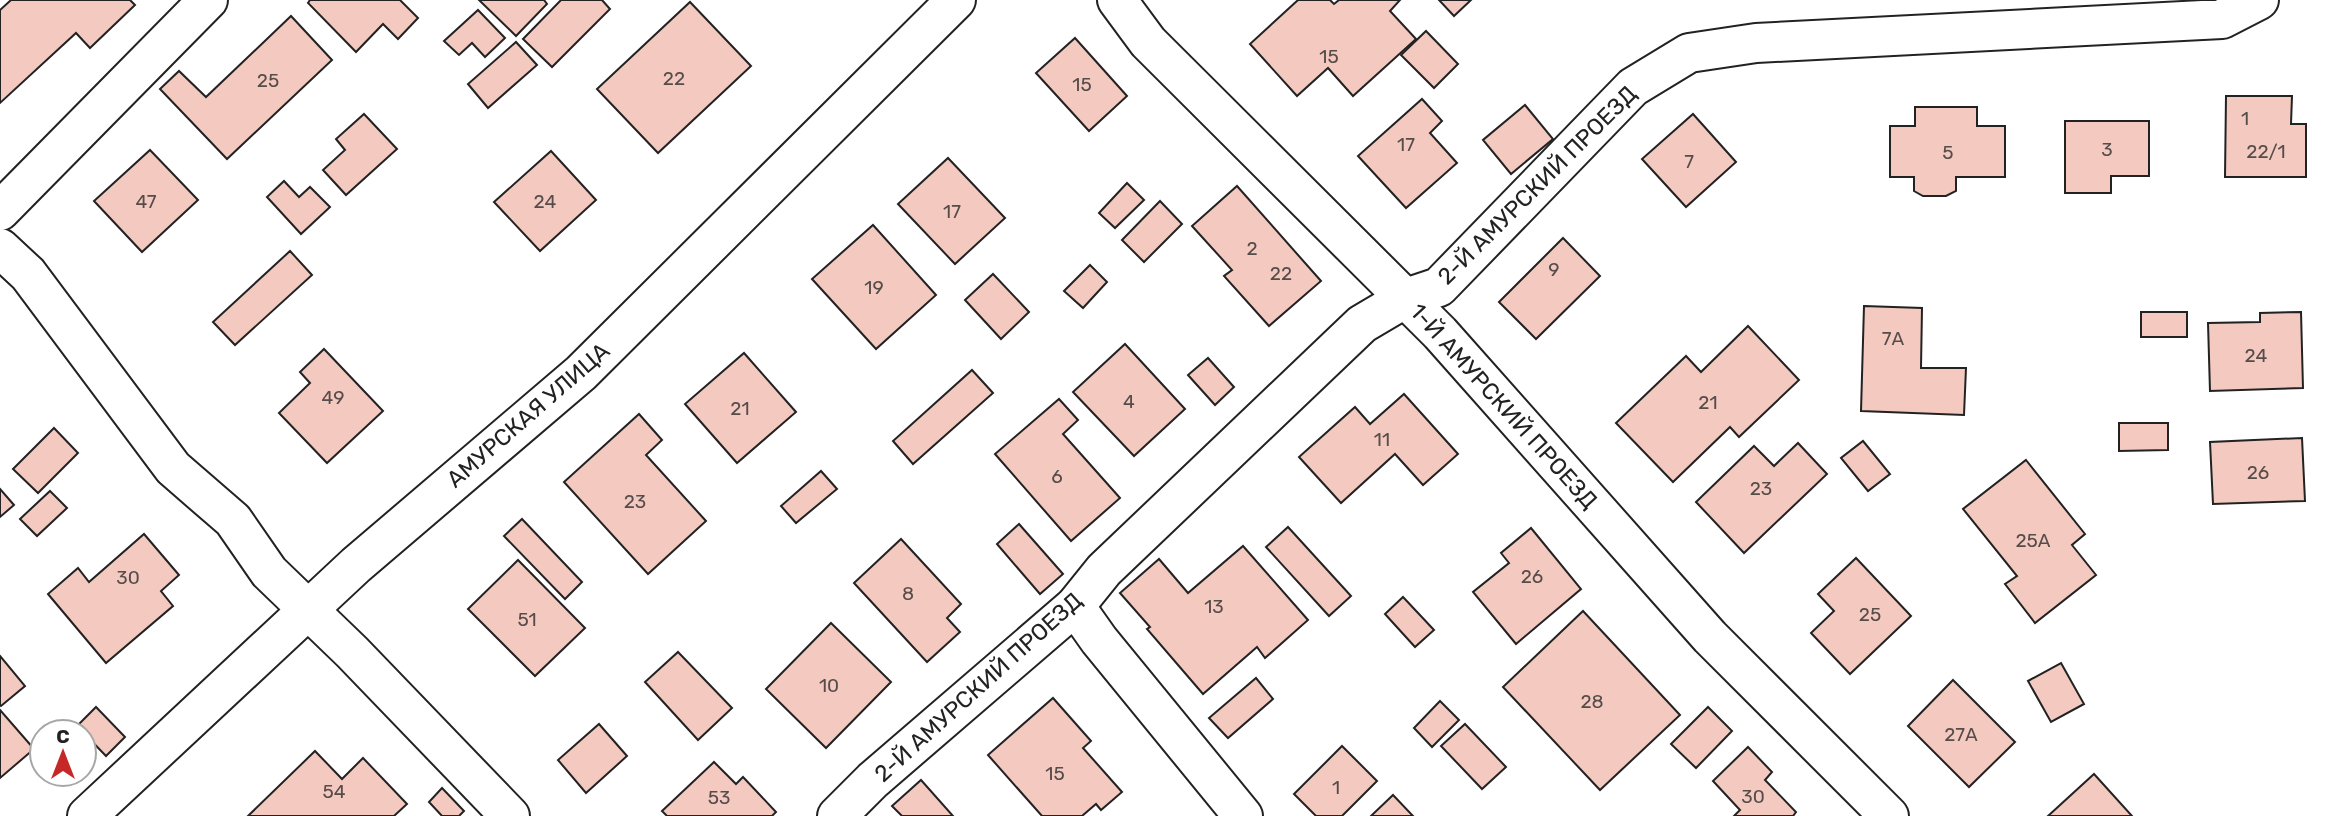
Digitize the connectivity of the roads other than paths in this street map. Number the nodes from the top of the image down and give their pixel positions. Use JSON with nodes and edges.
{"nodes":[{"id":1,"x":208,"y":0,"type":"edge"},
{"id":2,"x":956,"y":0,"type":"edge"},
{"id":3,"x":1117,"y":0,"type":"edge"},
{"id":4,"x":2259,"y":0,"type":"edge"},
{"id":5,"x":0,"y":211,"type":"edge"},
{"id":6,"x":0,"y":248,"type":"edge"},
{"id":7,"x":1406,"y":298,"type":"junction"},
{"id":8,"x":1075,"y":606,"type":"junction"},
{"id":9,"x":307,"y":612,"type":"junction"},
{"id":10,"x":87,"y":816,"type":"edge"},
{"id":11,"x":510,"y":816,"type":"edge"},
{"id":12,"x":838,"y":816,"type":"edge"},
{"id":13,"x":1243,"y":816,"type":"edge"},
{"id":14,"x":1889,"y":816,"type":"edge"}],
"edges":[{"from":1,"to":5,"type":"street"},
{"from":2,"to":9,"type":"street","name":"АМУРСКАЯ УЛИЦА"},
{"from":3,"to":7,"type":"street","name":"1-Й АМУРСКИЙ ПРОЕЗД"},
{"from":4,"to":7,"type":"street","name":"2-Й АМУРСКИЙ ПРОЕЗД"},
{"from":6,"to":9,"type":"street"},
{"from":7,"to":8,"type":"street","name":"2-Й АМУРСКИЙ ПРОЕЗД"},
{"from":7,"to":14,"type":"street","name":"1-Й АМУРСКИЙ ПРОЕЗД"},
{"from":8,"to":12,"type":"street","name":"2-Й АМУРСКИЙ ПРОЕЗД"},
{"from":8,"to":13,"type":"street"},
{"from":9,"to":10,"type":"street","name":"АМУРСКАЯ УЛИЦА"},
{"from":9,"to":11,"type":"street"}]}
